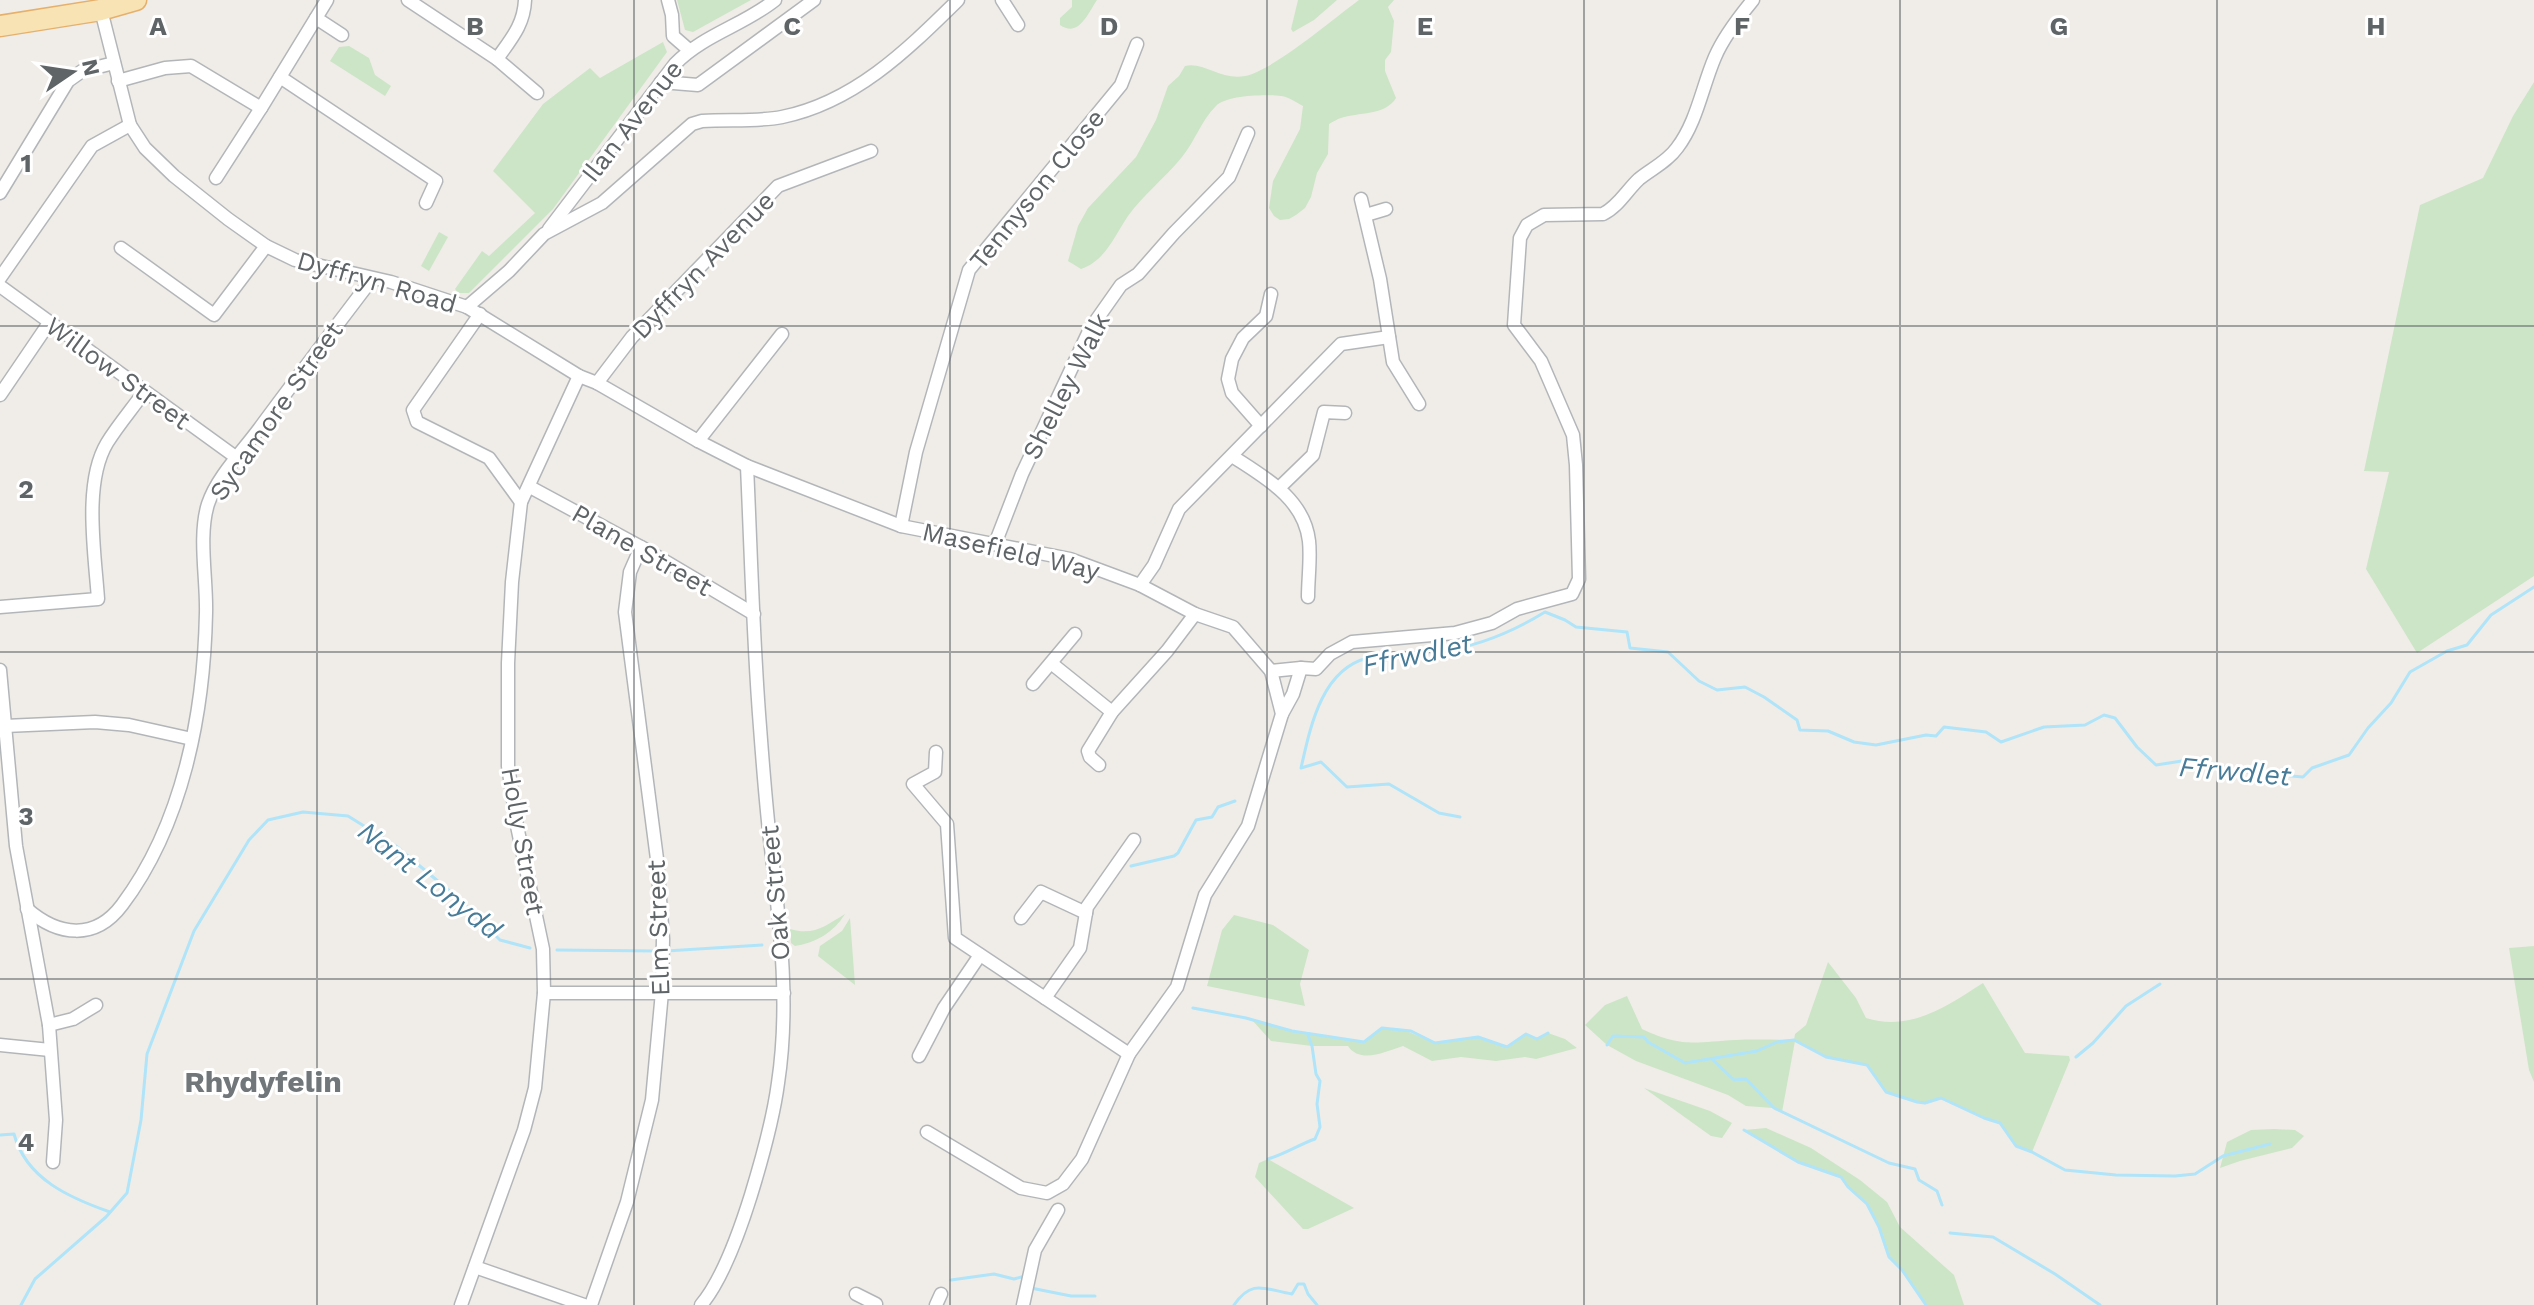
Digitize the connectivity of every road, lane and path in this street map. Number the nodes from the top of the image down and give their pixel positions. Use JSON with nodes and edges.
{"nodes":[{"id":1,"x":136,"y":0,"type":"edge"},
{"id":2,"x":327,"y":0,"type":"edge"},
{"id":3,"x":408,"y":0,"type":"edge"},
{"id":4,"x":525,"y":0,"type":"edge"},
{"id":5,"x":668,"y":0,"type":"edge"},
{"id":6,"x":775,"y":0,"type":"edge"},
{"id":7,"x":814,"y":0,"type":"edge"},
{"id":8,"x":958,"y":0,"type":"edge"},
{"id":9,"x":1002,"y":0,"type":"edge"},
{"id":10,"x":1753,"y":0,"type":"edge"},
{"id":11,"x":101,"y":10,"type":"junction"},
{"id":12,"x":316,"y":18,"type":"junction"},
{"id":13,"x":1018,"y":25,"type":"dead end"},
{"id":14,"x":0,"y":26,"type":"edge"},
{"id":15,"x":342,"y":35,"type":"dead end"},
{"id":16,"x":1137,"y":44,"type":"dead end"},
{"id":17,"x":689,"y":50,"type":"junction"},
{"id":18,"x":497,"y":59,"type":"junction"},
{"id":19,"x":114,"y":63,"type":"junction"},
{"id":20,"x":280,"y":77,"type":"junction"},
{"id":21,"x":118,"y":81,"type":"junction"},
{"id":22,"x":661,"y":82,"type":"junction"},
{"id":23,"x":537,"y":93,"type":"dead end"},
{"id":24,"x":261,"y":108,"type":"junction"},
{"id":25,"x":130,"y":125,"type":"junction"},
{"id":26,"x":1248,"y":133,"type":"dead end"},
{"id":27,"x":871,"y":151,"type":"dead end"},
{"id":28,"x":216,"y":178,"type":"dead end"},
{"id":29,"x":0,"y":193,"type":"edge"},
{"id":30,"x":1361,"y":199,"type":"dead end"},
{"id":31,"x":426,"y":203,"type":"dead end"},
{"id":32,"x":1386,"y":209,"type":"dead end"},
{"id":33,"x":1366,"y":215,"type":"junction"},
{"id":34,"x":544,"y":234,"type":"junction"},
{"id":35,"x":266,"y":246,"type":"junction"},
{"id":36,"x":121,"y":248,"type":"dead end"},
{"id":37,"x":0,"y":278,"type":"edge"},
{"id":38,"x":372,"y":279,"type":"junction"},
{"id":39,"x":0,"y":286,"type":"edge"},
{"id":40,"x":1271,"y":294,"type":"dead end"},
{"id":41,"x":467,"y":307,"type":"junction"},
{"id":42,"x":480,"y":314,"type":"junction"},
{"id":43,"x":49,"y":323,"type":"junction"},
{"id":44,"x":782,"y":334,"type":"dead end"},
{"id":45,"x":1389,"y":337,"type":"junction"},
{"id":46,"x":579,"y":376,"type":"junction"},
{"id":47,"x":597,"y":383,"type":"junction"},
{"id":48,"x":144,"y":392,"type":"junction"},
{"id":49,"x":0,"y":395,"type":"edge"},
{"id":50,"x":1419,"y":404,"type":"dead end"},
{"id":51,"x":1345,"y":413,"type":"dead end"},
{"id":52,"x":1261,"y":426,"type":"junction"},
{"id":53,"x":698,"y":441,"type":"junction"},
{"id":54,"x":1232,"y":456,"type":"junction"},
{"id":55,"x":237,"y":458,"type":"junction"},
{"id":56,"x":747,"y":466,"type":"junction"},
{"id":57,"x":795,"y":484,"type":"joint"},
{"id":58,"x":530,"y":487,"type":"junction"},
{"id":59,"x":1280,"y":487,"type":"junction"},
{"id":60,"x":521,"y":502,"type":"junction"},
{"id":61,"x":901,"y":526,"type":"junction"},
{"id":62,"x":995,"y":544,"type":"junction"},
{"id":63,"x":641,"y":547,"type":"junction"},
{"id":64,"x":1140,"y":585,"type":"junction"},
{"id":65,"x":1322,"y":585,"type":"dead end"},
{"id":66,"x":0,"y":607,"type":"edge"},
{"id":67,"x":754,"y":614,"type":"junction"},
{"id":68,"x":1195,"y":614,"type":"junction"},
{"id":69,"x":1075,"y":634,"type":"dead end"},
{"id":70,"x":1051,"y":663,"type":"junction"},
{"id":71,"x":1301,"y":668,"type":"junction"},
{"id":72,"x":0,"y":670,"type":"edge"},
{"id":73,"x":1271,"y":671,"type":"junction"},
{"id":74,"x":1033,"y":684,"type":"dead end"},
{"id":75,"x":1112,"y":712,"type":"junction"},
{"id":76,"x":1282,"y":714,"type":"junction"},
{"id":77,"x":5,"y":726,"type":"junction"},
{"id":78,"x":192,"y":739,"type":"junction"},
{"id":79,"x":936,"y":752,"type":"dead end"},
{"id":80,"x":1099,"y":765,"type":"dead end"},
{"id":81,"x":6,"y":795,"type":"edge"},
{"id":82,"x":1134,"y":840,"type":"dead end"},
{"id":83,"x":27,"y":909,"type":"junction"},
{"id":84,"x":1086,"y":913,"type":"junction"},
{"id":85,"x":1021,"y":918,"type":"dead end"},
{"id":86,"x":980,"y":955,"type":"junction"},
{"id":87,"x":662,"y":992,"type":"junction"},
{"id":88,"x":544,"y":993,"type":"junction"},
{"id":89,"x":784,"y":993,"type":"junction"},
{"id":90,"x":1045,"y":998,"type":"junction"},
{"id":91,"x":96,"y":1005,"type":"dead end"},
{"id":92,"x":49,"y":1025,"type":"junction"},
{"id":93,"x":0,"y":1045,"type":"edge"},
{"id":94,"x":50,"y":1050,"type":"junction"},
{"id":95,"x":1129,"y":1054,"type":"junction"},
{"id":96,"x":919,"y":1056,"type":"dead end"},
{"id":97,"x":927,"y":1132,"type":"dead end"},
{"id":98,"x":53,"y":1162,"type":"dead end"},
{"id":99,"x":1058,"y":1210,"type":"dead end"},
{"id":100,"x":475,"y":1267,"type":"junction"},
{"id":101,"x":856,"y":1294,"type":"dead end"},
{"id":102,"x":461,"y":1305,"type":"edge"},
{"id":103,"x":584,"y":1305,"type":"edge"},
{"id":104,"x":591,"y":1305,"type":"edge"},
{"id":105,"x":701,"y":1305,"type":"edge"},
{"id":106,"x":877,"y":1305,"type":"edge"},
{"id":107,"x":1023,"y":1305,"type":"edge"}],
"edges":[{"from":1,"to":11,"type":"main road"},
{"from":2,"to":12,"type":"street"},
{"from":3,"to":18,"type":"street"},
{"from":4,"to":18,"type":"street"},
{"from":5,"to":17,"type":"street"},
{"from":6,"to":17,"type":"street","name":"Ilan Avenue"},
{"from":7,"to":22,"type":"street"},
{"from":8,"to":34,"type":"street"},
{"from":9,"to":13,"type":"street"},
{"from":10,"to":71,"type":"street"},
{"from":11,"to":14,"type":"main road"},
{"from":11,"to":19,"type":"street","name":"Dyffryn Road"},
{"from":12,"to":15,"type":"street"},
{"from":12,"to":20,"type":"street"},
{"from":16,"to":61,"type":"street","name":"Tennyson Close"},
{"from":17,"to":22,"type":"street","name":"Ilan Avenue"},
{"from":18,"to":23,"type":"street"},
{"from":19,"to":21,"type":"street","name":"Dyffryn Road"},
{"from":19,"to":29,"type":"street"},
{"from":20,"to":24,"type":"street"},
{"from":20,"to":31,"type":"street"},
{"from":21,"to":24,"type":"street"},
{"from":21,"to":25,"type":"street","name":"Dyffryn Road"},
{"from":22,"to":34,"type":"street","name":"Ilan Avenue"},
{"from":24,"to":28,"type":"street"},
{"from":25,"to":35,"type":"street","name":"Dyffryn Road"},
{"from":25,"to":37,"type":"street"},
{"from":26,"to":62,"type":"street","name":"Shelley Walk"},
{"from":27,"to":47,"type":"street","name":"Dyffryn Avenue"},
{"from":30,"to":33,"type":"street"},
{"from":32,"to":33,"type":"street"},
{"from":33,"to":45,"type":"street"},
{"from":34,"to":41,"type":"street"},
{"from":35,"to":36,"type":"street"},
{"from":35,"to":38,"type":"street","name":"Dyffryn Road"},
{"from":38,"to":41,"type":"street","name":"Dyffryn Road"},
{"from":38,"to":55,"type":"street","name":"Sycamore Street"},
{"from":39,"to":43,"type":"street","name":"Willow Street"},
{"from":40,"to":52,"type":"street"},
{"from":41,"to":42,"type":"street","name":"Dyffryn Road"},
{"from":42,"to":46,"type":"street","name":"Dyffryn Road"},
{"from":42,"to":60,"type":"street"},
{"from":43,"to":48,"type":"street","name":"Willow Street"},
{"from":43,"to":49,"type":"street"},
{"from":44,"to":53,"type":"street"},
{"from":45,"to":50,"type":"street"},
{"from":45,"to":52,"type":"street"},
{"from":46,"to":47,"type":"street","name":"Dyffryn Road"},
{"from":46,"to":58,"type":"street","name":"Holly Street"},
{"from":47,"to":53,"type":"street","name":"Dyffryn Road"},
{"from":48,"to":55,"type":"street","name":"Willow Street"},
{"from":48,"to":66,"type":"street"},
{"from":51,"to":59,"type":"street"},
{"from":52,"to":54,"type":"street"},
{"from":53,"to":56,"type":"street","name":"Dyffryn Road"},
{"from":54,"to":59,"type":"street"},
{"from":54,"to":64,"type":"street"},
{"from":55,"to":78,"type":"street","name":"Sycamore Street"},
{"from":56,"to":57,"type":"street","name":"Dyffryn Road"},
{"from":56,"to":67,"type":"street","name":"Oak Street"},
{"from":57,"to":61,"type":"street","name":"Masefield Way"},
{"from":58,"to":60,"type":"street","name":"Holly Street"},
{"from":58,"to":63,"type":"street","name":"Plane Street"},
{"from":59,"to":65,"type":"street"},
{"from":60,"to":88,"type":"street","name":"Holly Street"},
{"from":61,"to":62,"type":"street","name":"Masefield Way"},
{"from":62,"to":64,"type":"street","name":"Masefield Way"},
{"from":63,"to":67,"type":"street","name":"Plane Street"},
{"from":63,"to":87,"type":"street","name":"Elm Street"},
{"from":64,"to":68,"type":"street","name":"Masefield Way"},
{"from":67,"to":89,"type":"street","name":"Oak Street"},
{"from":68,"to":73,"type":"street","name":"Masefield Way"},
{"from":68,"to":75,"type":"street"},
{"from":69,"to":70,"type":"street"},
{"from":70,"to":74,"type":"street"},
{"from":70,"to":75,"type":"street"},
{"from":71,"to":73,"type":"street"},
{"from":71,"to":76,"type":"street"},
{"from":72,"to":77,"type":"street"},
{"from":73,"to":76,"type":"street","name":"Masefield Way"},
{"from":75,"to":80,"type":"street"},
{"from":76,"to":95,"type":"street"},
{"from":77,"to":78,"type":"street"},
{"from":77,"to":81,"type":"street"},
{"from":78,"to":83,"type":"street","name":"Sycamore Street"},
{"from":79,"to":86,"type":"street"},
{"from":81,"to":83,"type":"street"},
{"from":82,"to":84,"type":"street"},
{"from":83,"to":92,"type":"street"},
{"from":84,"to":85,"type":"street"},
{"from":84,"to":90,"type":"street"},
{"from":86,"to":90,"type":"street"},
{"from":86,"to":96,"type":"street"},
{"from":87,"to":88,"type":"street"},
{"from":87,"to":89,"type":"street"},
{"from":87,"to":104,"type":"street","name":"Elm Street"},
{"from":88,"to":100,"type":"street","name":"Holly Street"},
{"from":89,"to":105,"type":"street","name":"Oak Street"},
{"from":90,"to":95,"type":"street"},
{"from":91,"to":92,"type":"street"},
{"from":92,"to":94,"type":"street"},
{"from":93,"to":94,"type":"street"},
{"from":94,"to":98,"type":"street"},
{"from":95,"to":97,"type":"street"},
{"from":99,"to":107,"type":"street"},
{"from":100,"to":102,"type":"street","name":"Holly Street"},
{"from":100,"to":103,"type":"street"},
{"from":101,"to":106,"type":"street"}]}
